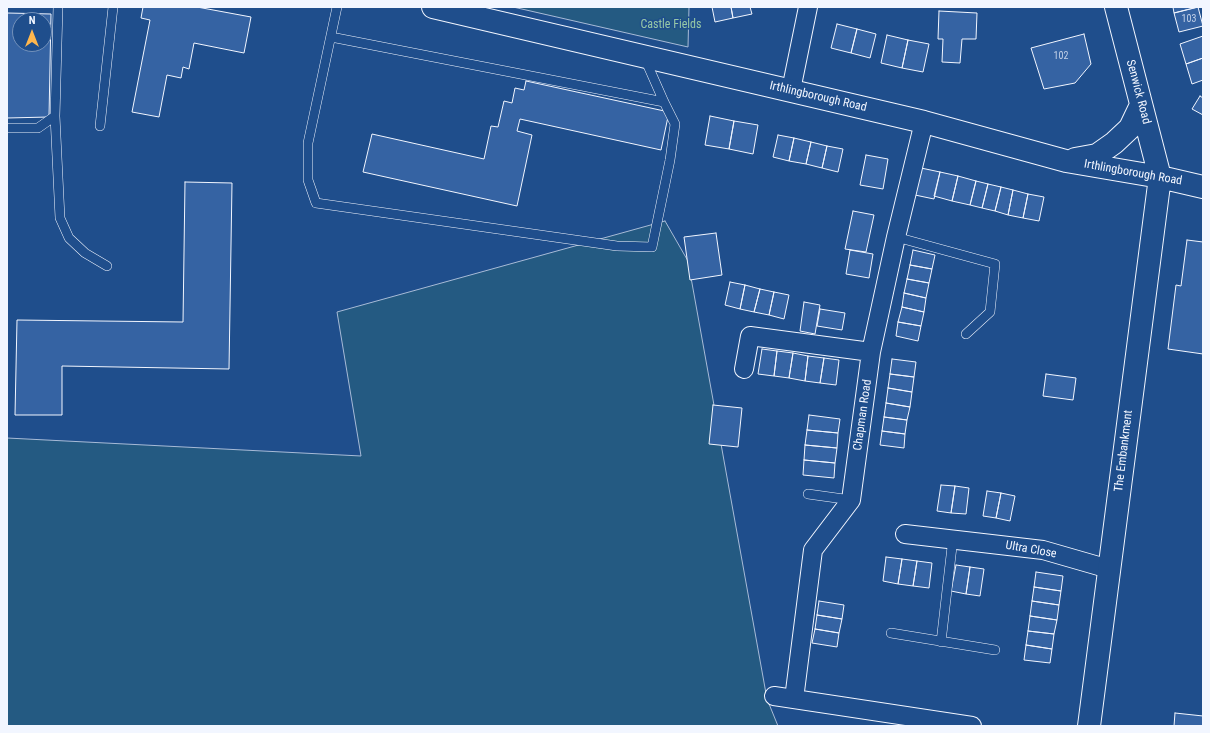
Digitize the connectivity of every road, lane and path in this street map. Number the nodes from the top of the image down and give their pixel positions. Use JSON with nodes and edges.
{"nodes":[{"id":1,"x":58,"y":7,"type":"edge"},
{"id":2,"x":113,"y":7,"type":"edge"},
{"id":3,"x":337,"y":7,"type":"edge"},
{"id":4,"x":433,"y":7,"type":"edge"},
{"id":5,"x":808,"y":7,"type":"edge"},
{"id":6,"x":1116,"y":7,"type":"edge"},
{"id":7,"x":331,"y":37,"type":"junction"},
{"id":8,"x":644,"y":56,"type":"junction"},
{"id":9,"x":791,"y":90,"type":"junction"},
{"id":10,"x":664,"y":102,"type":"junction"},
{"id":11,"x":1141,"y":105,"type":"junction"},
{"id":12,"x":54,"y":116,"type":"junction"},
{"id":13,"x":924,"y":122,"type":"junction"},
{"id":14,"x":100,"y":126,"type":"dead end"},
{"id":15,"x":7,"y":128,"type":"edge"},
{"id":16,"x":1066,"y":161,"type":"junction"},
{"id":17,"x":1160,"y":177,"type":"junction"},
{"id":18,"x":1203,"y":187,"type":"edge"},
{"id":19,"x":896,"y":237,"type":"junction"},
{"id":20,"x":107,"y":266,"type":"dead end"},
{"id":21,"x":966,"y":334,"type":"dead end"},
{"id":22,"x":871,"y":352,"type":"junction"},
{"id":23,"x":744,"y":369,"type":"dead end"},
{"id":24,"x":808,"y":494,"type":"dead end"},
{"id":25,"x":851,"y":500,"type":"junction"},
{"id":26,"x":905,"y":534,"type":"dead end"},
{"id":27,"x":952,"y":538,"type":"junction"},
{"id":28,"x":1108,"y":569,"type":"junction"},
{"id":29,"x":892,"y":633,"type":"dead end"},
{"id":30,"x":941,"y":642,"type":"junction"},
{"id":31,"x":995,"y":650,"type":"dead end"},
{"id":32,"x":774,"y":696,"type":"dead end"},
{"id":33,"x":794,"y":699,"type":"junction"},
{"id":34,"x":972,"y":726,"type":"edge"},
{"id":35,"x":1089,"y":726,"type":"edge"}],
"edges":[{"from":1,"to":12,"type":"lane"},
{"from":2,"to":14,"type":"lane"},
{"from":3,"to":7,"type":"lane"},
{"from":4,"to":8,"type":"main road","name":"Irthlingborough Road"},
{"from":5,"to":9,"type":"street"},
{"from":6,"to":11,"type":"main road","name":"Senwick Road"},
{"from":7,"to":10,"type":"lane"},
{"from":7,"to":10,"type":"lane"},
{"from":8,"to":9,"type":"main road","name":"Irthlingborough Road"},
{"from":8,"to":10,"type":"lane"},
{"from":9,"to":13,"type":"main road","name":"Irthlingborough Road"},
{"from":11,"to":16,"type":"main road"},
{"from":11,"to":17,"type":"main road","name":"Senwick Road"},
{"from":12,"to":15,"type":"lane"},
{"from":12,"to":20,"type":"lane"},
{"from":13,"to":16,"type":"main road","name":"Irthlingborough Road"},
{"from":13,"to":19,"type":"street","name":"Chapman Road"},
{"from":16,"to":17,"type":"main road","name":"Irthlingborough Road"},
{"from":17,"to":18,"type":"main road","name":"Irthlingborough Road"},
{"from":17,"to":28,"type":"main road","name":"The Embankment"},
{"from":19,"to":21,"type":"lane"},
{"from":19,"to":22,"type":"street","name":"Chapman Road"},
{"from":22,"to":23,"type":"street"},
{"from":22,"to":25,"type":"street","name":"Chapman Road"},
{"from":24,"to":25,"type":"lane"},
{"from":25,"to":33,"type":"street","name":"Chapman Road"},
{"from":26,"to":27,"type":"street","name":"Ultra Close"},
{"from":27,"to":28,"type":"street","name":"Ultra Close"},
{"from":27,"to":30,"type":"lane"},
{"from":28,"to":35,"type":"main road","name":"The Embankment"},
{"from":29,"to":30,"type":"lane"},
{"from":30,"to":31,"type":"lane"},
{"from":32,"to":33,"type":"street"},
{"from":33,"to":34,"type":"street"}]}
